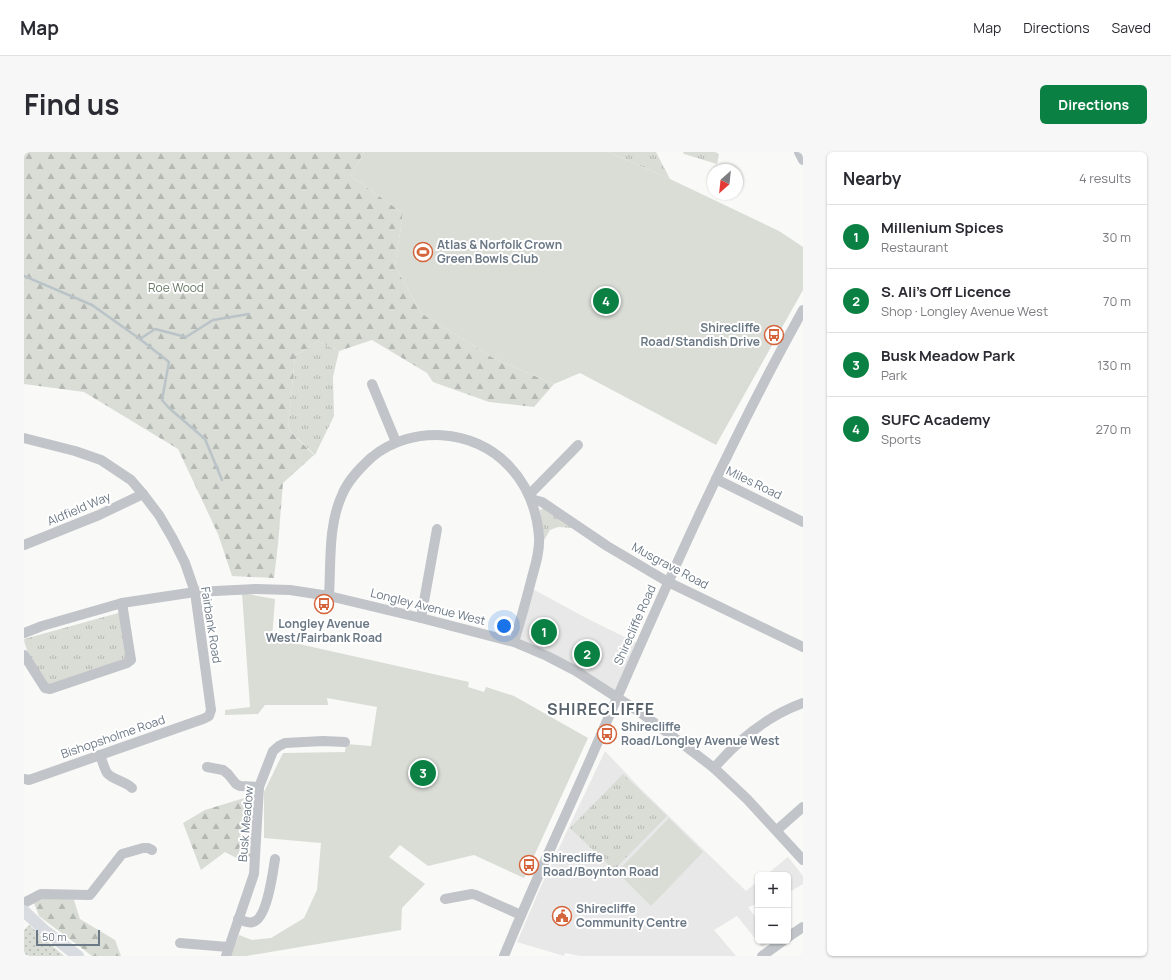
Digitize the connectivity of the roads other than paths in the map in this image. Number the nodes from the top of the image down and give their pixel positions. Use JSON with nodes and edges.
{"nodes":[{"id":1,"x":799,"y":152,"type":"edge"},
{"id":2,"x":803,"y":160,"type":"edge"},
{"id":3,"x":803,"y":310,"type":"edge"},
{"id":4,"x":372,"y":384,"type":"dead end"},
{"id":5,"x":24,"y":438,"type":"edge"},
{"id":6,"x":396,"y":442,"type":"junction"},
{"id":7,"x":578,"y":444,"type":"dead end"},
{"id":8,"x":716,"y":479,"type":"junction"},
{"id":9,"x":143,"y":494,"type":"junction"},
{"id":10,"x":530,"y":497,"type":"junction"},
{"id":11,"x":803,"y":522,"type":"edge"},
{"id":12,"x":437,"y":529,"type":"dead end"},
{"id":13,"x":24,"y":545,"type":"edge"},
{"id":14,"x":668,"y":582,"type":"junction"},
{"id":15,"x":195,"y":592,"type":"junction"},
{"id":16,"x":329,"y":596,"type":"junction"},
{"id":17,"x":122,"y":603,"type":"junction"},
{"id":18,"x":421,"y":618,"type":"junction"},
{"id":19,"x":24,"y":633,"type":"edge"},
{"id":20,"x":514,"y":642,"type":"junction"},
{"id":21,"x":803,"y":647,"type":"edge"},
{"id":22,"x":24,"y":655,"type":"edge"},
{"id":23,"x":618,"y":698,"type":"junction"},
{"id":24,"x":803,"y":703,"type":"edge"},
{"id":25,"x":209,"y":716,"type":"joint"},
{"id":26,"x":345,"y":742,"type":"dead end"},
{"id":27,"x":100,"y":755,"type":"junction"},
{"id":28,"x":207,"y":767,"type":"dead end"},
{"id":29,"x":714,"y":768,"type":"junction"},
{"id":30,"x":24,"y":779,"type":"edge"},
{"id":31,"x":259,"y":787,"type":"junction"},
{"id":32,"x":132,"y":788,"type":"dead end"},
{"id":33,"x":803,"y":807,"type":"edge"},
{"id":34,"x":777,"y":830,"type":"junction"},
{"id":35,"x":152,"y":850,"type":"dead end"},
{"id":36,"x":275,"y":859,"type":"dead end"},
{"id":37,"x":803,"y":860,"type":"edge"},
{"id":38,"x":445,"y":899,"type":"dead end"},
{"id":39,"x":24,"y":903,"type":"edge"},
{"id":40,"x":24,"y":911,"type":"edge"},
{"id":41,"x":521,"y":915,"type":"junction"},
{"id":42,"x":238,"y":919,"type":"junction"},
{"id":43,"x":803,"y":927,"type":"edge"},
{"id":44,"x":791,"y":935,"type":"edge"},
{"id":45,"x":180,"y":943,"type":"dead end"},
{"id":46,"x":779,"y":944,"type":"edge"},
{"id":47,"x":227,"y":951,"type":"edge"},
{"id":48,"x":78,"y":956,"type":"edge"},
{"id":49,"x":504,"y":956,"type":"edge"},
{"id":50,"x":762,"y":956,"type":"edge"}],
"edges":[{"from":1,"to":2,"type":"street"},
{"from":3,"to":8,"type":"street","name":"Shirecliffe Road"},
{"from":4,"to":6,"type":"street"},
{"from":5,"to":9,"type":"street","name":"Fairbank Road"},
{"from":6,"to":10,"type":"street"},
{"from":6,"to":16,"type":"street"},
{"from":7,"to":10,"type":"street"},
{"from":8,"to":11,"type":"street","name":"Miles Road"},
{"from":8,"to":14,"type":"street","name":"Shirecliffe Road"},
{"from":9,"to":13,"type":"street","name":"Aldfield Way"},
{"from":9,"to":15,"type":"street","name":"Fairbank Road"},
{"from":10,"to":14,"type":"street","name":"Musgrave Road"},
{"from":10,"to":20,"type":"street"},
{"from":12,"to":18,"type":"street"},
{"from":14,"to":21,"type":"street","name":"Musgrave Road"},
{"from":14,"to":23,"type":"street","name":"Shirecliffe Road"},
{"from":15,"to":16,"type":"street","name":"Longley Avenue West"},
{"from":15,"to":17,"type":"street","name":"Longley Avenue West"},
{"from":15,"to":25,"type":"street","name":"Fairbank Road"},
{"from":16,"to":18,"type":"street","name":"Longley Avenue West"},
{"from":17,"to":19,"type":"street","name":"Longley Avenue West"},
{"from":17,"to":22,"type":"street"},
{"from":18,"to":20,"type":"street","name":"Longley Avenue West"},
{"from":20,"to":23,"type":"street","name":"Longley Avenue West"},
{"from":23,"to":29,"type":"street","name":"Longley Avenue West"},
{"from":23,"to":41,"type":"street","name":"Shirecliffe Road"},
{"from":24,"to":29,"type":"street"},
{"from":25,"to":27,"type":"street","name":"Bishopsholme Road"},
{"from":26,"to":31,"type":"street","name":"Busk Meadow"},
{"from":27,"to":30,"type":"street","name":"Bishopsholme Road"},
{"from":27,"to":32,"type":"street"},
{"from":28,"to":31,"type":"street"},
{"from":29,"to":34,"type":"street","name":"Longley Avenue West"},
{"from":31,"to":42,"type":"street","name":"Busk Meadow"},
{"from":33,"to":34,"type":"street"},
{"from":34,"to":37,"type":"street","name":"Longley Avenue West"},
{"from":35,"to":39,"type":"street"},
{"from":36,"to":42,"type":"street"},
{"from":38,"to":41,"type":"street"},
{"from":40,"to":48,"type":"main road"},
{"from":41,"to":49,"type":"street","name":"Shirecliffe Road"},
{"from":42,"to":47,"type":"street","name":"Busk Meadow"},
{"from":43,"to":44,"type":"street"},
{"from":45,"to":47,"type":"street","name":"Busk Meadow"},
{"from":46,"to":50,"type":"street"}]}
